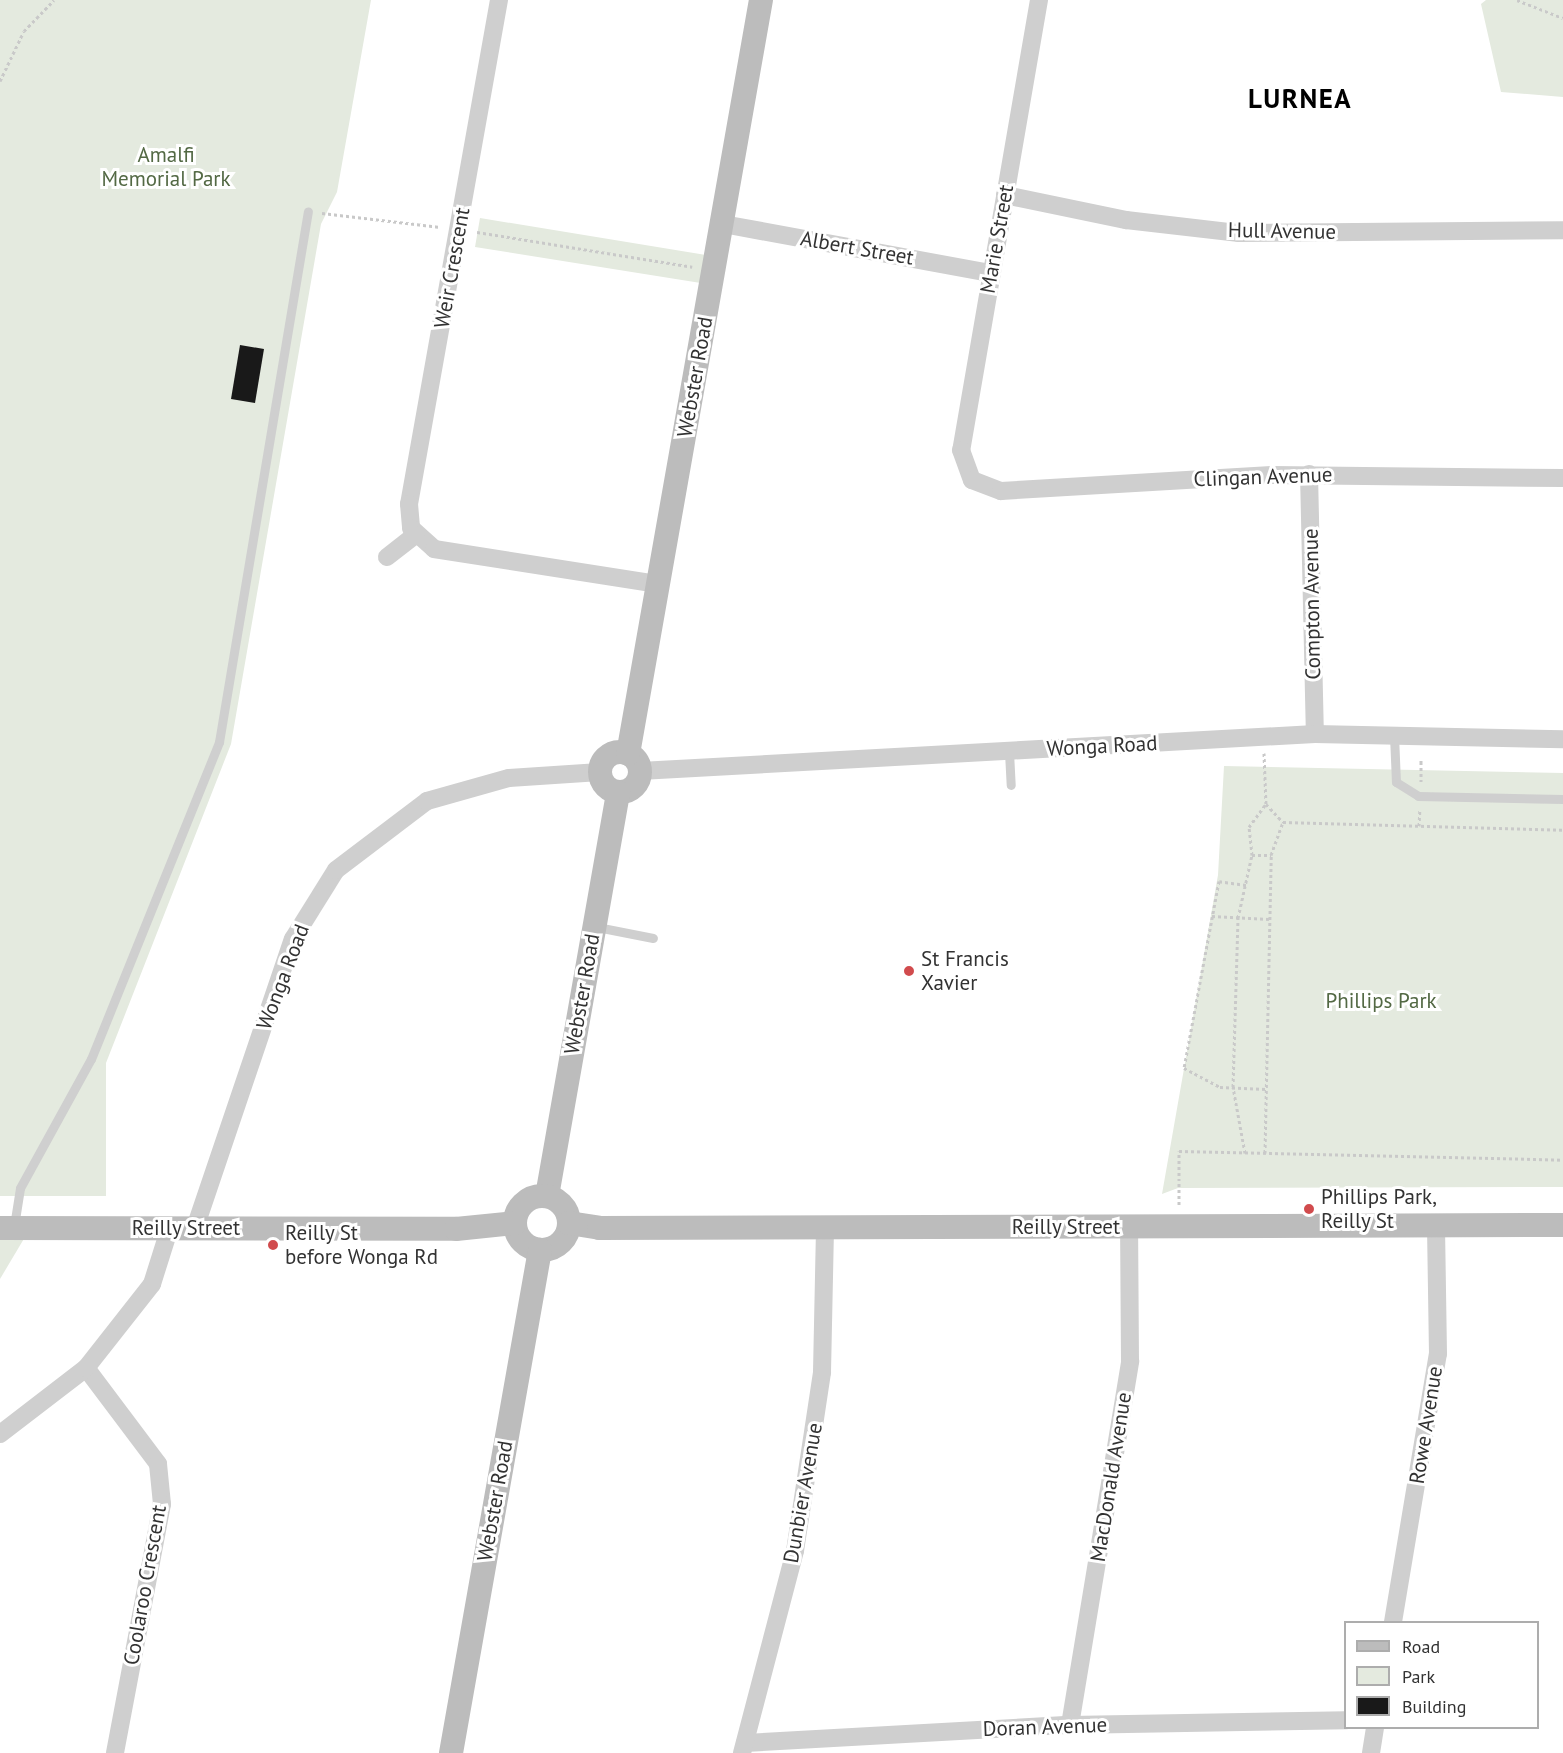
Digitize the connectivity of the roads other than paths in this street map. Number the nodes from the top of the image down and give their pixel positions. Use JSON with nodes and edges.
{"nodes":[{"id":1,"x":500,"y":0,"type":"edge"},
{"id":2,"x":761,"y":0,"type":"edge"},
{"id":3,"x":1039,"y":0,"type":"edge"},
{"id":4,"x":1005,"y":195,"type":"junction"},
{"id":5,"x":308,"y":211,"type":"road end"},
{"id":6,"x":723,"y":224,"type":"junction"},
{"id":7,"x":1563,"y":230,"type":"edge"},
{"id":8,"x":991,"y":273,"type":"junction"},
{"id":9,"x":1310,"y":474,"type":"junction"},
{"id":10,"x":969,"y":476,"type":"joint"},
{"id":11,"x":1563,"y":478,"type":"edge"},
{"id":12,"x":415,"y":535,"type":"junction"},
{"id":13,"x":387,"y":557,"type":"dead end"},
{"id":14,"x":658,"y":584,"type":"junction"},
{"id":15,"x":1315,"y":734,"type":"junction"},
{"id":16,"x":1394,"y":735,"type":"junction"},
{"id":17,"x":1563,"y":738,"type":"edge"},
{"id":18,"x":1009,"y":752,"type":"junction"},
{"id":19,"x":634,"y":763,"type":"junction"},
{"id":20,"x":600,"y":772,"type":"junction"},
{"id":21,"x":1011,"y":785,"type":"dead end"},
{"id":22,"x":618,"y":792,"type":"junction"},
{"id":23,"x":1563,"y":799,"type":"edge"},
{"id":24,"x":594,"y":926,"type":"junction"},
{"id":25,"x":653,"y":938,"type":"dead end"},
{"id":26,"x":547,"y":1196,"type":"junction"},
{"id":27,"x":515,"y":1223,"type":"junction"},
{"id":28,"x":569,"y":1223,"type":"junction"},
{"id":29,"x":1436,"y":1225,"type":"junction"},
{"id":30,"x":1563,"y":1225,"type":"edge"},
{"id":31,"x":170,"y":1227,"type":"junction"},
{"id":32,"x":825,"y":1227,"type":"junction"},
{"id":33,"x":1129,"y":1227,"type":"junction"},
{"id":34,"x":7,"y":1228,"type":"edge"},
{"id":35,"x":195,"y":1228,"type":"junction"},
{"id":36,"x":540,"y":1250,"type":"junction"},
{"id":37,"x":86,"y":1368,"type":"junction"},
{"id":38,"x":0,"y":1434,"type":"edge"},
{"id":39,"x":1393,"y":1621,"type":"edge"},
{"id":40,"x":1344,"y":1720,"type":"edge"},
{"id":41,"x":1070,"y":1725,"type":"junction"},
{"id":42,"x":1375,"y":1729,"type":"edge"},
{"id":43,"x":743,"y":1748,"type":"edge"},
{"id":44,"x":115,"y":1753,"type":"edge"},
{"id":45,"x":451,"y":1753,"type":"edge"},
{"id":46,"x":1371,"y":1753,"type":"edge"}],
"edges":[{"from":1,"to":12,"type":"street","name":"Weir Crescent"},
{"from":2,"to":6,"type":"street","name":"Webster Road"},
{"from":3,"to":4,"type":"street","name":"Marie Street"},
{"from":4,"to":7,"type":"street","name":"Hull Avenue"},
{"from":4,"to":8,"type":"street","name":"Marie Street"},
{"from":5,"to":34,"type":"lane"},
{"from":6,"to":8,"type":"street","name":"Albert Street"},
{"from":6,"to":14,"type":"street","name":"Webster Road"},
{"from":8,"to":10,"type":"street","name":"Marie Street"},
{"from":9,"to":10,"type":"street","name":"Clingan Avenue"},
{"from":9,"to":11,"type":"street","name":"Clingan Avenue"},
{"from":9,"to":15,"type":"street","name":"Compton Avenue"},
{"from":12,"to":13,"type":"street"},
{"from":12,"to":14,"type":"street"},
{"from":14,"to":19,"type":"street","name":"Webster Road"},
{"from":15,"to":16,"type":"street","name":"Wonga Road"},
{"from":15,"to":18,"type":"street","name":"Wonga Road"},
{"from":16,"to":17,"type":"street","name":"Wonga Road"},
{"from":16,"to":23,"type":"lane"},
{"from":18,"to":19,"type":"street","name":"Wonga Road"},
{"from":18,"to":21,"type":"lane"},
{"from":19,"to":20,"type":"street"},
{"from":19,"to":22,"type":"street"},
{"from":20,"to":22,"type":"street"},
{"from":20,"to":35,"type":"street","name":"Wonga Road"},
{"from":22,"to":24,"type":"street","name":"Webster Road"},
{"from":24,"to":25,"type":"lane"},
{"from":24,"to":26,"type":"street","name":"Webster Road"},
{"from":26,"to":27,"type":"street"},
{"from":26,"to":28,"type":"street"},
{"from":27,"to":35,"type":"street","name":"Reilly Street"},
{"from":27,"to":36,"type":"street"},
{"from":28,"to":32,"type":"street","name":"Reilly Street"},
{"from":28,"to":36,"type":"street"},
{"from":29,"to":30,"type":"street","name":"Reilly Street"},
{"from":29,"to":33,"type":"street","name":"Reilly Street"},
{"from":29,"to":39,"type":"street","name":"Rowe Avenue"},
{"from":31,"to":34,"type":"street","name":"Reilly Street"},
{"from":31,"to":35,"type":"street","name":"Reilly Street"},
{"from":31,"to":37,"type":"street"},
{"from":32,"to":33,"type":"street","name":"Reilly Street"},
{"from":32,"to":43,"type":"street","name":"Dunbier Avenue"},
{"from":33,"to":41,"type":"street","name":"MacDonald Avenue"},
{"from":36,"to":45,"type":"street","name":"Webster Road"},
{"from":37,"to":38,"type":"street"},
{"from":37,"to":44,"type":"street","name":"Coolaroo Crescent"},
{"from":40,"to":41,"type":"street","name":"Doran Avenue"},
{"from":41,"to":43,"type":"street","name":"Doran Avenue"},
{"from":42,"to":46,"type":"street"}]}
